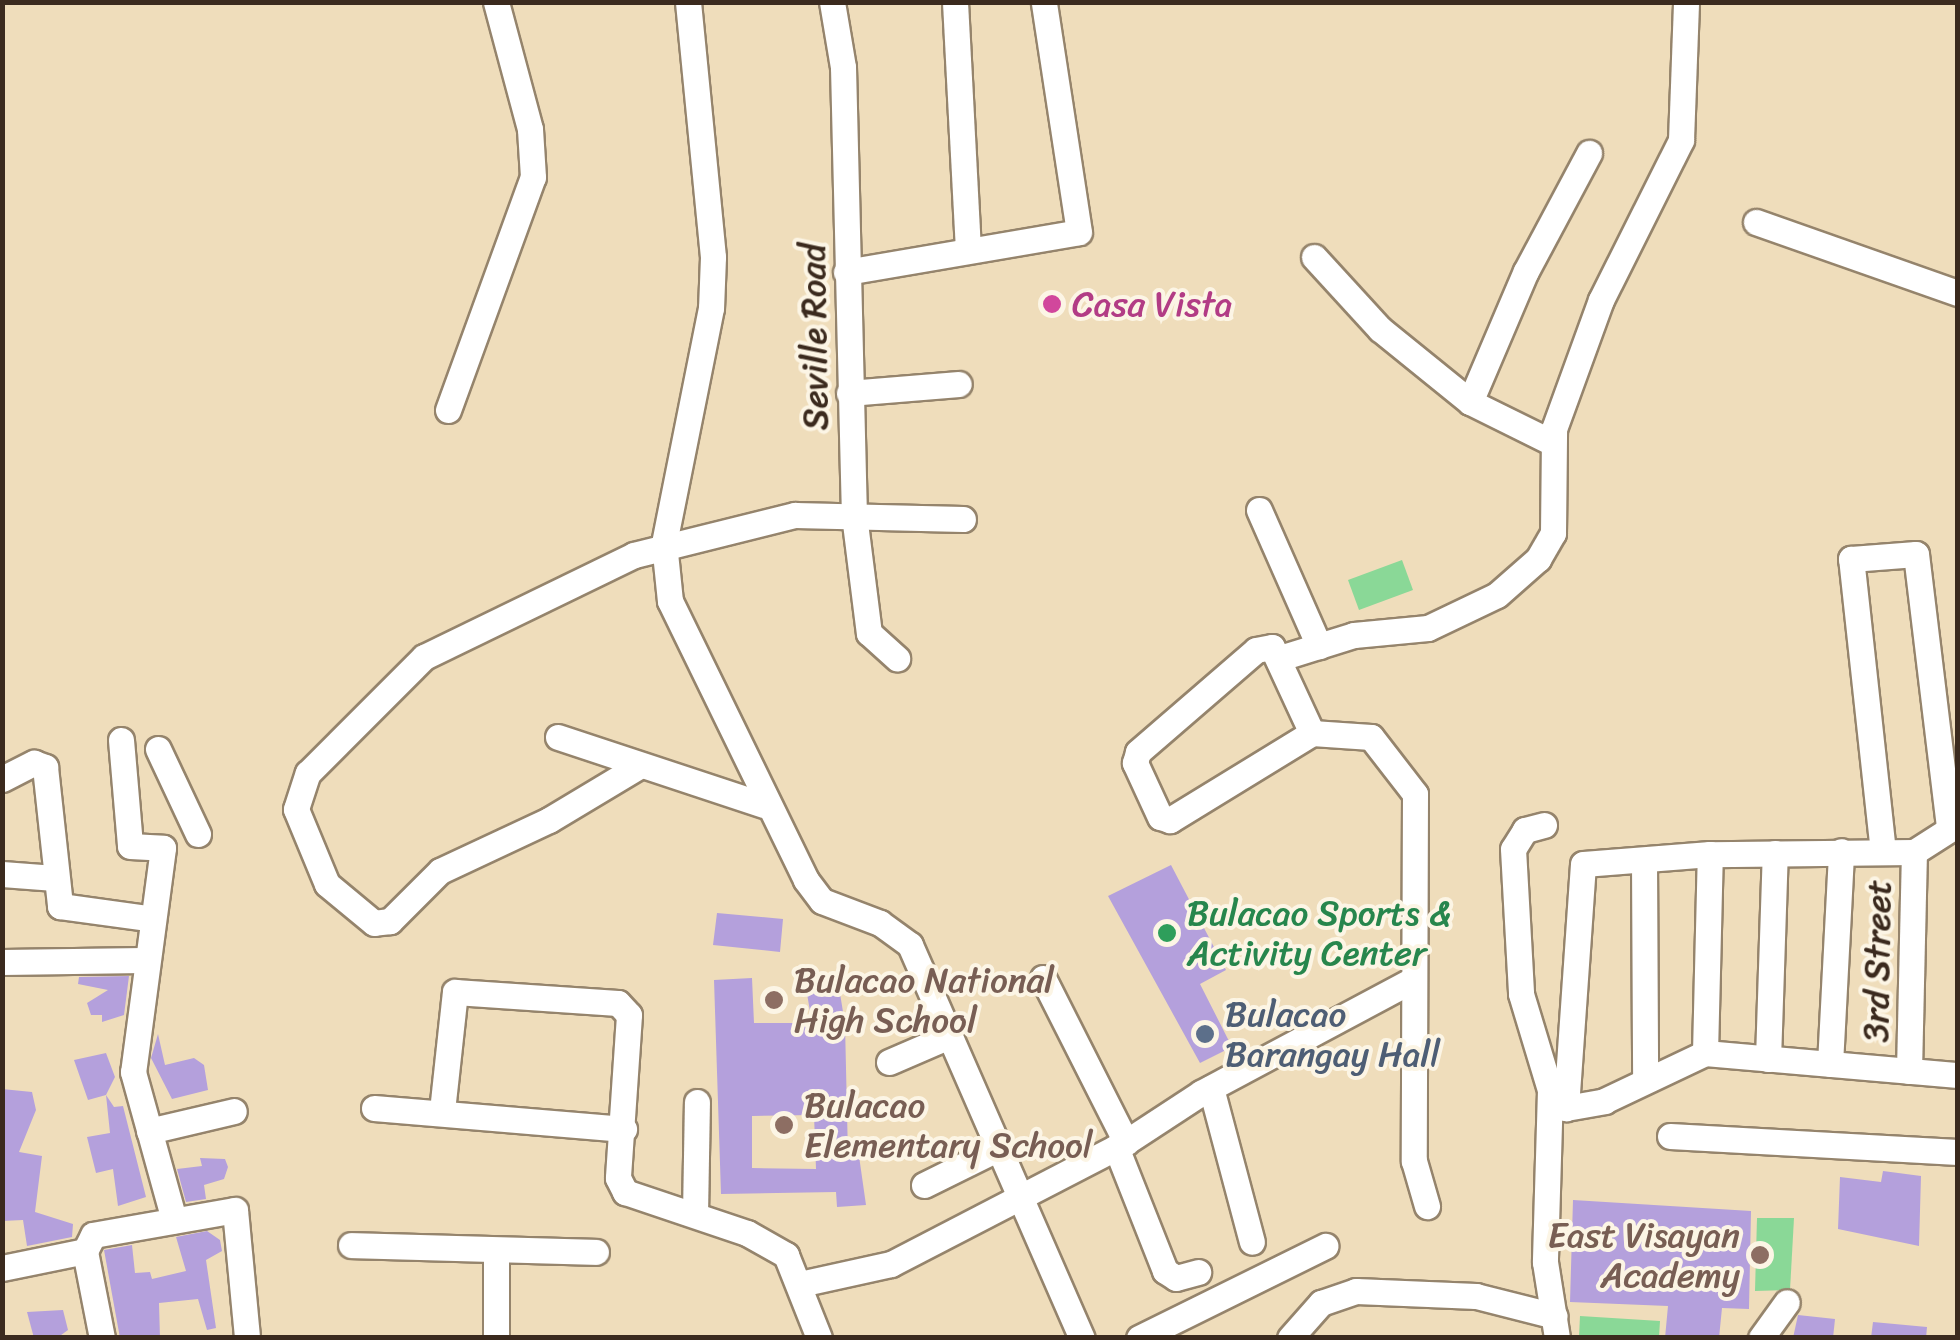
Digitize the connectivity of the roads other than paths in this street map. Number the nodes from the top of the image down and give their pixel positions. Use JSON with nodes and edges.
{"nodes":[{"id":1,"x":496,"y":2,"type":"edge"},
{"id":2,"x":688,"y":2,"type":"edge"},
{"id":3,"x":832,"y":2,"type":"edge"},
{"id":4,"x":954,"y":2,"type":"edge"},
{"id":5,"x":1044,"y":2,"type":"edge"},
{"id":6,"x":1686,"y":2,"type":"edge"},
{"id":7,"x":1589,"y":153,"type":"dead end"},
{"id":8,"x":1756,"y":222,"type":"dead end"},
{"id":9,"x":968,"y":250,"type":"junction"},
{"id":10,"x":1314,"y":257,"type":"dead end"},
{"id":11,"x":846,"y":272,"type":"junction"},
{"id":12,"x":1958,"y":292,"type":"edge"},
{"id":13,"x":959,"y":384,"type":"dead end"},
{"id":14,"x":849,"y":393,"type":"junction"},
{"id":15,"x":1470,"y":402,"type":"junction"},
{"id":16,"x":448,"y":410,"type":"dead end"},
{"id":17,"x":1552,"y":442,"type":"junction"},
{"id":18,"x":1259,"y":510,"type":"dead end"},
{"id":19,"x":854,"y":516,"type":"junction"},
{"id":20,"x":964,"y":519,"type":"dead end"},
{"id":21,"x":664,"y":543,"type":"junction"},
{"id":22,"x":1318,"y":646,"type":"junction"},
{"id":23,"x":896,"y":658,"type":"dead end"},
{"id":24,"x":1280,"y":658,"type":"junction"},
{"id":25,"x":1312,"y":733,"type":"junction"},
{"id":26,"x":558,"y":737,"type":"dead end"},
{"id":27,"x":120,"y":740,"type":"dead end"},
{"id":28,"x":639,"y":766,"type":"junction"},
{"id":29,"x":124,"y":776,"type":"junction"},
{"id":30,"x":2,"y":779,"type":"edge"},
{"id":31,"x":764,"y":806,"type":"junction"},
{"id":32,"x":1544,"y":825,"type":"dead end"},
{"id":33,"x":1954,"y":825,"type":"edge"},
{"id":34,"x":198,"y":834,"type":"dead end"},
{"id":35,"x":1841,"y":852,"type":"junction"},
{"id":36,"x":1883,"y":852,"type":"junction"},
{"id":37,"x":1914,"y":852,"type":"junction"},
{"id":38,"x":1775,"y":853,"type":"junction"},
{"id":39,"x":1710,"y":854,"type":"junction"},
{"id":40,"x":1644,"y":860,"type":"junction"},
{"id":41,"x":2,"y":874,"type":"edge"},
{"id":42,"x":55,"y":878,"type":"junction"},
{"id":43,"x":148,"y":918,"type":"junction"},
{"id":44,"x":144,"y":960,"type":"junction"},
{"id":45,"x":2,"y":962,"type":"edge"},
{"id":46,"x":1043,"y":978,"type":"dead end"},
{"id":47,"x":1413,"y":980,"type":"junction"},
{"id":48,"x":949,"y":1036,"type":"junction"},
{"id":49,"x":1705,"y":1053,"type":"junction"},
{"id":50,"x":1768,"y":1059,"type":"junction"},
{"id":51,"x":889,"y":1062,"type":"dead end"},
{"id":52,"x":1830,"y":1064,"type":"junction"},
{"id":53,"x":1910,"y":1071,"type":"junction"},
{"id":54,"x":1958,"y":1075,"type":"edge"},
{"id":55,"x":1645,"y":1077,"type":"junction"},
{"id":56,"x":1211,"y":1088,"type":"junction"},
{"id":57,"x":697,"y":1102,"type":"dead end"},
{"id":58,"x":374,"y":1108,"type":"dead end"},
{"id":59,"x":234,"y":1111,"type":"dead end"},
{"id":60,"x":442,"y":1111,"type":"junction"},
{"id":61,"x":624,"y":1129,"type":"junction"},
{"id":62,"x":149,"y":1131,"type":"junction"},
{"id":63,"x":1670,"y":1136,"type":"dead end"},
{"id":64,"x":1121,"y":1144,"type":"junction"},
{"id":65,"x":999,"y":1148,"type":"junction"},
{"id":66,"x":1958,"y":1152,"type":"edge"},
{"id":67,"x":924,"y":1185,"type":"dead end"},
{"id":68,"x":1020,"y":1195,"type":"junction"},
{"id":69,"x":1427,"y":1206,"type":"dead end"},
{"id":70,"x":695,"y":1214,"type":"junction"},
{"id":71,"x":174,"y":1220,"type":"junction"},
{"id":72,"x":1252,"y":1242,"type":"dead end"},
{"id":73,"x":352,"y":1245,"type":"dead end"},
{"id":74,"x":1325,"y":1246,"type":"dead end"},
{"id":75,"x":85,"y":1251,"type":"junction"},
{"id":76,"x":596,"y":1252,"type":"dead end"},
{"id":77,"x":496,"y":1254,"type":"junction"},
{"id":78,"x":2,"y":1268,"type":"edge"},
{"id":79,"x":1198,"y":1272,"type":"dead end"},
{"id":80,"x":800,"y":1284,"type":"junction"},
{"id":81,"x":1787,"y":1302,"type":"dead end"},
{"id":82,"x":1556,"y":1326,"type":"edge"},
{"id":83,"x":102,"y":1338,"type":"edge"},
{"id":84,"x":247,"y":1338,"type":"edge"},
{"id":85,"x":496,"y":1338,"type":"edge"},
{"id":86,"x":818,"y":1338,"type":"edge"},
{"id":87,"x":1082,"y":1338,"type":"edge"},
{"id":88,"x":1139,"y":1338,"type":"edge"},
{"id":89,"x":1290,"y":1338,"type":"edge"},
{"id":90,"x":1761,"y":1338,"type":"edge"}],
"edges":[{"from":1,"to":16,"type":"street"},
{"from":2,"to":21,"type":"street"},
{"from":3,"to":11,"type":"street","name":"Seville Road"},
{"from":4,"to":9,"type":"street"},
{"from":5,"to":9,"type":"street"},
{"from":6,"to":17,"type":"street"},
{"from":7,"to":15,"type":"street"},
{"from":8,"to":12,"type":"street"},
{"from":9,"to":11,"type":"street"},
{"from":10,"to":15,"type":"street"},
{"from":11,"to":14,"type":"street","name":"Seville Road"},
{"from":13,"to":14,"type":"street"},
{"from":14,"to":19,"type":"street","name":"Seville Road"},
{"from":15,"to":17,"type":"street"},
{"from":17,"to":22,"type":"street"},
{"from":18,"to":22,"type":"street"},
{"from":19,"to":20,"type":"street"},
{"from":19,"to":21,"type":"street"},
{"from":19,"to":23,"type":"street","name":"Seville Road"},
{"from":21,"to":28,"type":"street"},
{"from":21,"to":31,"type":"street"},
{"from":22,"to":24,"type":"street"},
{"from":24,"to":25,"type":"street"},
{"from":24,"to":25,"type":"street"},
{"from":25,"to":47,"type":"street"},
{"from":26,"to":28,"type":"street"},
{"from":27,"to":29,"type":"street"},
{"from":28,"to":31,"type":"street"},
{"from":29,"to":34,"type":"street"},
{"from":29,"to":43,"type":"street"},
{"from":30,"to":42,"type":"street"},
{"from":31,"to":48,"type":"street"},
{"from":32,"to":82,"type":"street"},
{"from":33,"to":36,"type":"street"},
{"from":33,"to":37,"type":"street"},
{"from":35,"to":36,"type":"street"},
{"from":35,"to":38,"type":"street"},
{"from":35,"to":52,"type":"street"},
{"from":36,"to":37,"type":"street"},
{"from":37,"to":53,"type":"street","name":"3rd Street"},
{"from":38,"to":39,"type":"street"},
{"from":38,"to":50,"type":"street"},
{"from":39,"to":40,"type":"street"},
{"from":39,"to":49,"type":"street"},
{"from":40,"to":55,"type":"street"},
{"from":40,"to":55,"type":"street"},
{"from":41,"to":42,"type":"street"},
{"from":42,"to":43,"type":"street"},
{"from":43,"to":44,"type":"street"},
{"from":44,"to":45,"type":"street"},
{"from":44,"to":62,"type":"street"},
{"from":46,"to":64,"type":"street"},
{"from":47,"to":56,"type":"street"},
{"from":47,"to":69,"type":"street"},
{"from":48,"to":51,"type":"street"},
{"from":48,"to":65,"type":"street"},
{"from":49,"to":50,"type":"street"},
{"from":49,"to":55,"type":"street"},
{"from":50,"to":52,"type":"street"},
{"from":52,"to":53,"type":"street"},
{"from":53,"to":54,"type":"street"},
{"from":56,"to":64,"type":"street"},
{"from":56,"to":72,"type":"street"},
{"from":57,"to":70,"type":"street"},
{"from":58,"to":60,"type":"street"},
{"from":59,"to":62,"type":"street"},
{"from":60,"to":61,"type":"street"},
{"from":60,"to":61,"type":"street"},
{"from":61,"to":70,"type":"street"},
{"from":62,"to":71,"type":"street"},
{"from":63,"to":66,"type":"street"},
{"from":64,"to":68,"type":"street"},
{"from":64,"to":79,"type":"street"},
{"from":65,"to":67,"type":"street"},
{"from":65,"to":68,"type":"street"},
{"from":68,"to":80,"type":"street"},
{"from":68,"to":87,"type":"street"},
{"from":70,"to":80,"type":"street"},
{"from":71,"to":75,"type":"street"},
{"from":71,"to":84,"type":"street"},
{"from":73,"to":77,"type":"street"},
{"from":74,"to":88,"type":"street"},
{"from":75,"to":78,"type":"street"},
{"from":75,"to":83,"type":"street"},
{"from":76,"to":77,"type":"street"},
{"from":77,"to":85,"type":"street"},
{"from":80,"to":86,"type":"street"},
{"from":81,"to":90,"type":"street"},
{"from":82,"to":89,"type":"street"}]}
